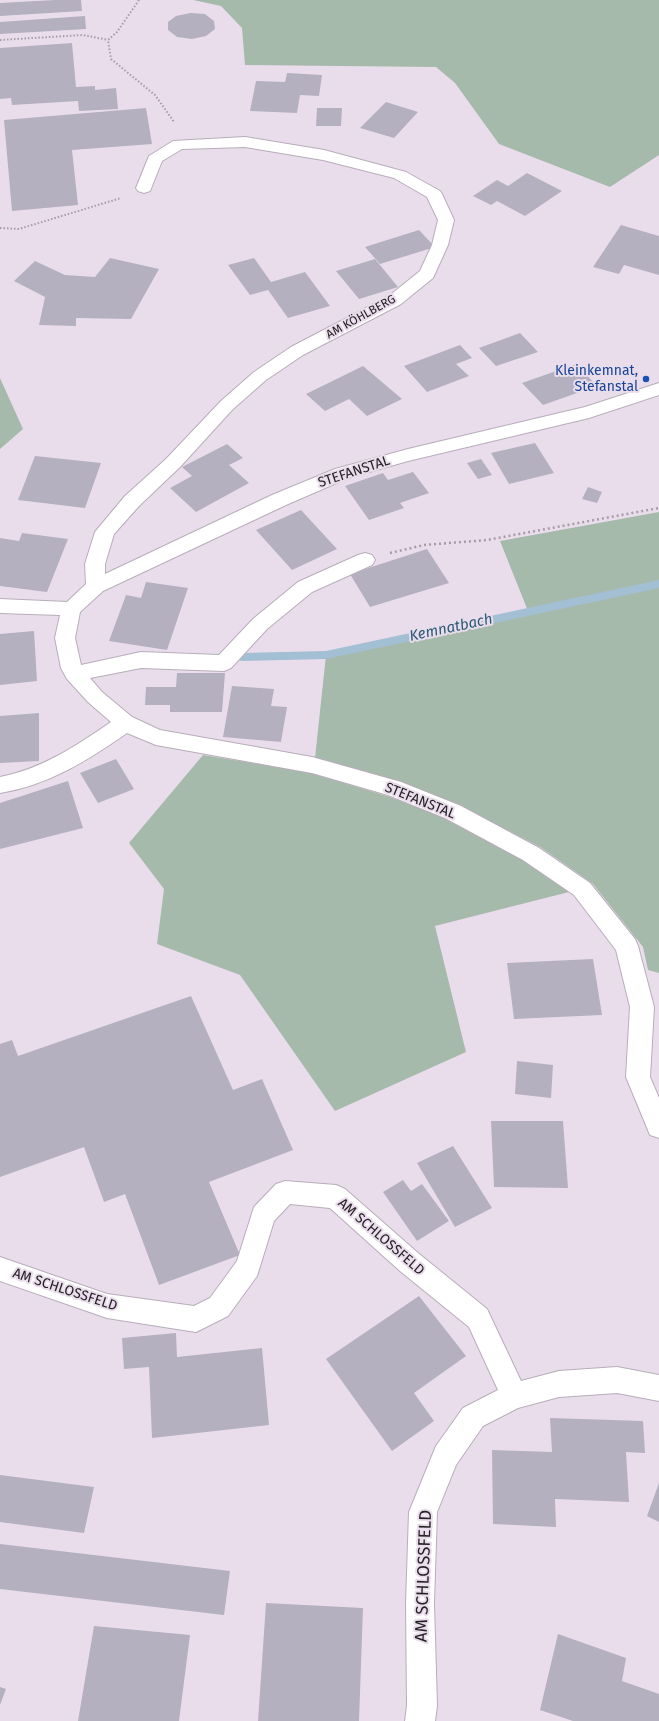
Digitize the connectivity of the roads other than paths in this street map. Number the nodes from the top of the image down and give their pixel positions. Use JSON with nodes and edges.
{"nodes":[{"id":1,"x":144,"y":188,"type":"road end"},
{"id":2,"x":659,"y":389,"type":"edge"},
{"id":3,"x":365,"y":560,"type":"road end"},
{"id":4,"x":96,"y":586,"type":"junction"},
{"id":5,"x":0,"y":606,"type":"edge"},
{"id":6,"x":71,"y":610,"type":"junction"},
{"id":7,"x":74,"y":674,"type":"junction"},
{"id":8,"x":125,"y":723,"type":"junction"},
{"id":9,"x":0,"y":785,"type":"edge"},
{"id":10,"x":659,"y":1127,"type":"edge"},
{"id":11,"x":0,"y":1269,"type":"edge"},
{"id":12,"x":659,"y":1388,"type":"edge"},
{"id":13,"x":514,"y":1396,"type":"junction"},
{"id":14,"x":420,"y":1721,"type":"edge"}],
"edges":[{"from":1,"to":4,"type":"street","name":"AM KÖHLBERG"},
{"from":2,"to":4,"type":"street","name":"STEFANSTAL"},
{"from":3,"to":7,"type":"street"},
{"from":4,"to":6,"type":"street","name":"STEFANSTAL"},
{"from":5,"to":6,"type":"street"},
{"from":6,"to":7,"type":"street","name":"STEFANSTAL"},
{"from":7,"to":8,"type":"street","name":"STEFANSTAL"},
{"from":8,"to":9,"type":"street"},
{"from":8,"to":10,"type":"street","name":"STEFANSTAL"},
{"from":11,"to":13,"type":"street","name":"AM SCHLOSSFELD"},
{"from":12,"to":13,"type":"street","name":"AM SCHLOSSFELD"},
{"from":13,"to":14,"type":"street","name":"AM SCHLOSSFELD"}]}
